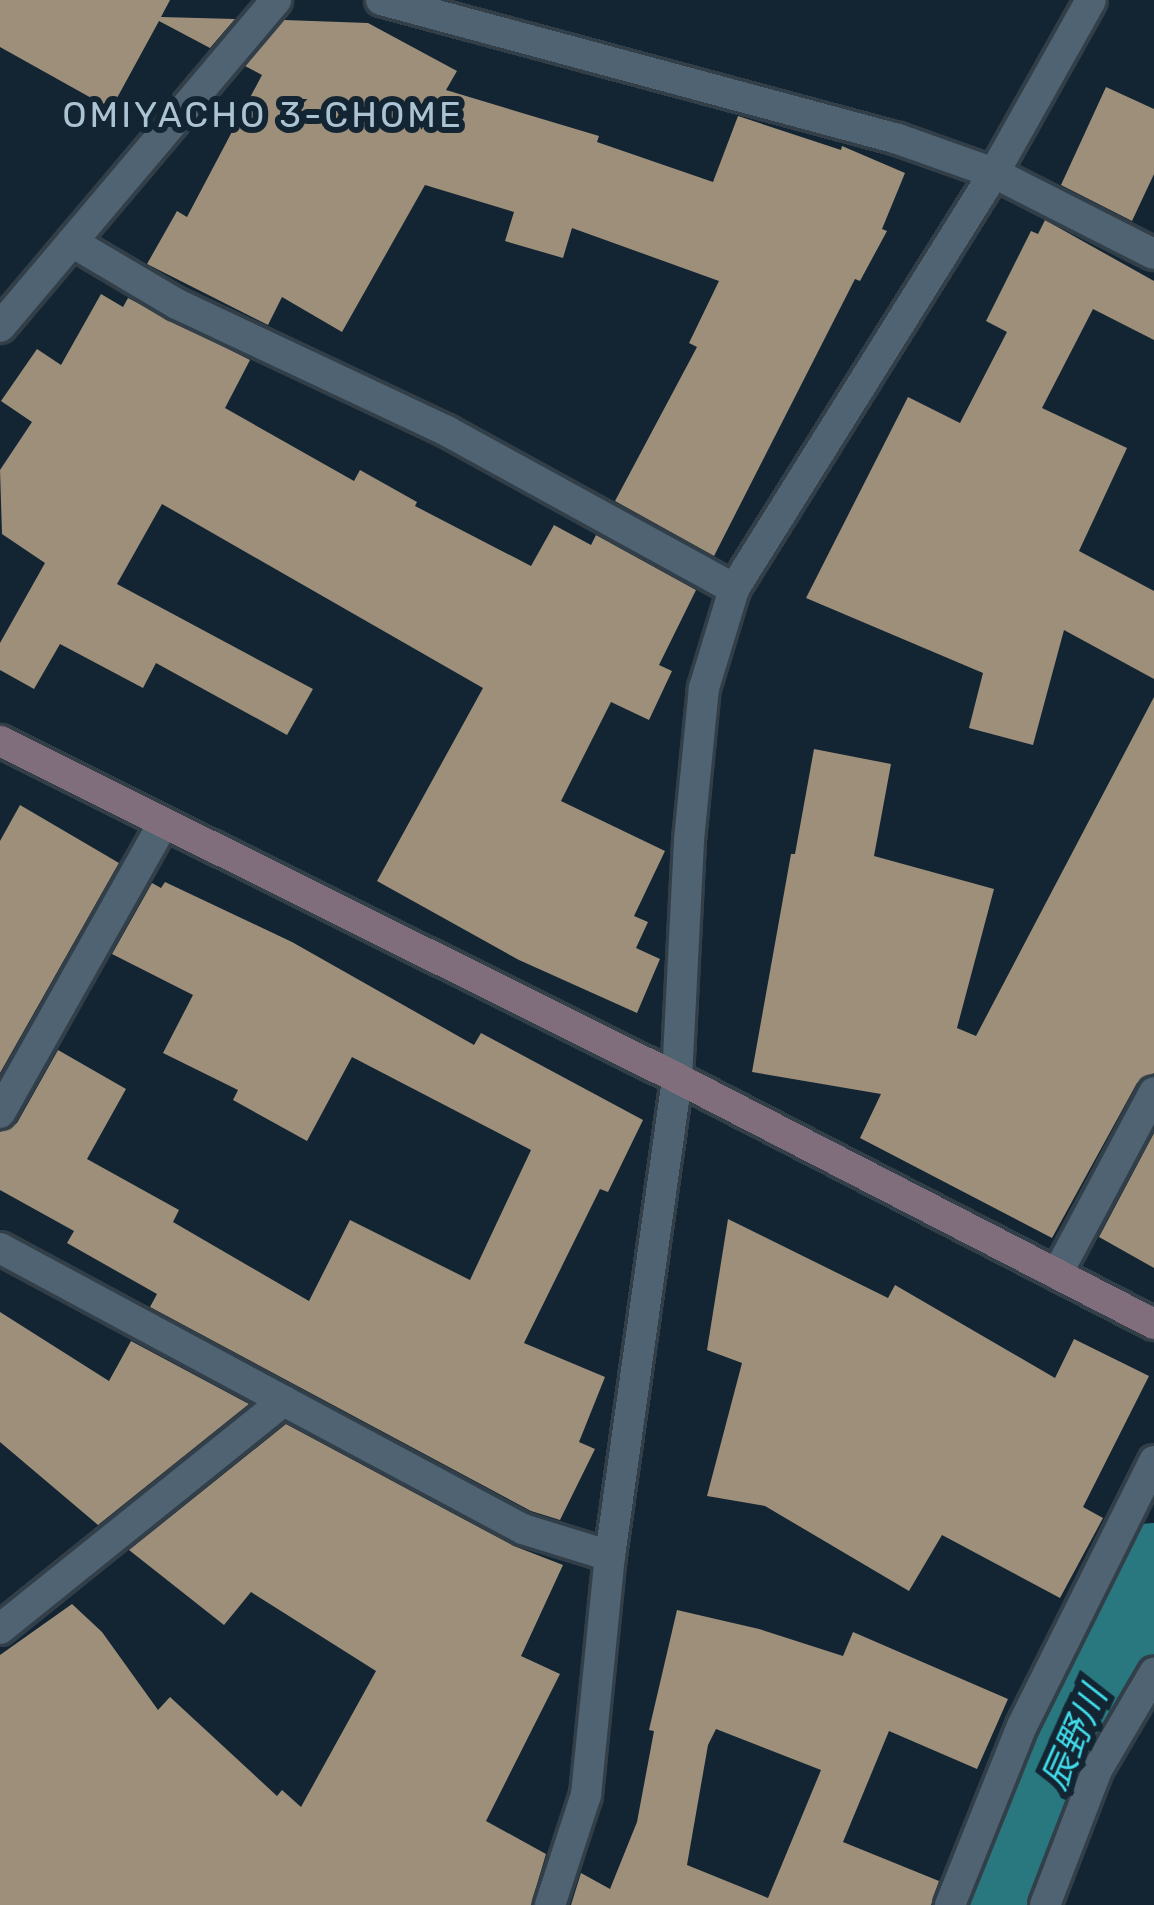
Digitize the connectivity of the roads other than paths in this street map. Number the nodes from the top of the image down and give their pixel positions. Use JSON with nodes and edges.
{"nodes":[{"id":1,"x":381,"y":0,"type":"edge"},
{"id":2,"x":1091,"y":0,"type":"edge"},
{"id":3,"x":278,"y":1,"type":"edge"},
{"id":4,"x":994,"y":173,"type":"junction"},
{"id":5,"x":72,"y":242,"type":"junction"},
{"id":6,"x":1154,"y":254,"type":"edge"},
{"id":7,"x":0,"y":327,"type":"edge"},
{"id":8,"x":734,"y":589,"type":"junction"},
{"id":9,"x":0,"y":740,"type":"edge"},
{"id":10,"x":163,"y":824,"type":"junction"},
{"id":11,"x":677,"y":1078,"type":"junction"},
{"id":12,"x":1154,"y":1092,"type":"edge"},
{"id":13,"x":0,"y":1113,"type":"edge"},
{"id":14,"x":0,"y":1248,"type":"edge"},
{"id":15,"x":1057,"y":1274,"type":"junction"},
{"id":16,"x":1154,"y":1324,"type":"edge"},
{"id":17,"x":284,"y":1401,"type":"junction"},
{"id":18,"x":1154,"y":1461,"type":"edge"},
{"id":19,"x":610,"y":1556,"type":"junction"},
{"id":20,"x":0,"y":1629,"type":"edge"},
{"id":21,"x":1154,"y":1673,"type":"edge"},
{"id":22,"x":550,"y":1905,"type":"edge"},
{"id":23,"x":950,"y":1905,"type":"edge"},
{"id":24,"x":1046,"y":1905,"type":"edge"}],
"edges":[{"from":1,"to":4,"type":"street"},
{"from":2,"to":4,"type":"street"},
{"from":3,"to":5,"type":"street"},
{"from":4,"to":6,"type":"street"},
{"from":4,"to":8,"type":"street"},
{"from":5,"to":7,"type":"street"},
{"from":5,"to":8,"type":"street"},
{"from":8,"to":11,"type":"street"},
{"from":9,"to":10,"type":"street"},
{"from":10,"to":11,"type":"street"},
{"from":10,"to":13,"type":"street"},
{"from":11,"to":15,"type":"street"},
{"from":11,"to":19,"type":"street"},
{"from":12,"to":15,"type":"street"},
{"from":14,"to":17,"type":"street"},
{"from":15,"to":16,"type":"street"},
{"from":17,"to":19,"type":"street"},
{"from":17,"to":20,"type":"street"},
{"from":18,"to":23,"type":"street"},
{"from":19,"to":22,"type":"street"},
{"from":21,"to":24,"type":"street"}]}
